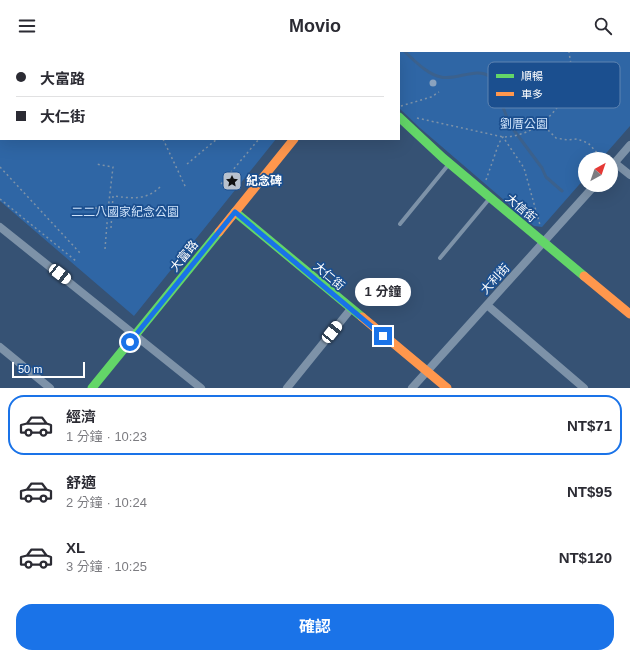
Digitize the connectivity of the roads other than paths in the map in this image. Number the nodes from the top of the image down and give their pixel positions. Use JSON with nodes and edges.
{"nodes":[{"id":1,"x":400,"y":118,"type":"edge"},
{"id":2,"x":293,"y":140,"type":"edge"},
{"id":3,"x":630,"y":145,"type":"edge"},
{"id":4,"x":618,"y":159,"type":"edge"},
{"id":5,"x":449,"y":163,"type":"junction"},
{"id":6,"x":618,"y":168,"type":"edge"},
{"id":7,"x":630,"y":175,"type":"edge"},
{"id":8,"x":589,"y":192,"type":"edge"},
{"id":9,"x":490,"y":198,"type":"junction"},
{"id":10,"x":235,"y":212,"type":"junction"},
{"id":11,"x":400,"y":224,"type":"dead end"},
{"id":12,"x":0,"y":227,"type":"edge"},
{"id":13,"x":544,"y":244,"type":"junction"},
{"id":14,"x":440,"y":258,"type":"dead end"},
{"id":15,"x":487,"y":305,"type":"junction"},
{"id":16,"x":350,"y":310,"type":"junction"},
{"id":17,"x":630,"y":314,"type":"edge"},
{"id":18,"x":135,"y":335,"type":"junction"},
{"id":19,"x":0,"y":347,"type":"edge"},
{"id":20,"x":426,"y":371,"type":"junction"},
{"id":21,"x":50,"y":388,"type":"edge"},
{"id":22,"x":92,"y":388,"type":"edge"},
{"id":23,"x":201,"y":388,"type":"edge"},
{"id":24,"x":287,"y":388,"type":"edge"},
{"id":25,"x":412,"y":388,"type":"edge"},
{"id":26,"x":447,"y":388,"type":"edge"},
{"id":27,"x":584,"y":388,"type":"edge"}],
"edges":[{"from":1,"to":5,"type":"street","name":"大信街"},
{"from":2,"to":10,"type":"street","name":"大富路"},
{"from":3,"to":4,"type":"street"},
{"from":5,"to":9,"type":"street","name":"大信街"},
{"from":5,"to":11,"type":"lane"},
{"from":6,"to":7,"type":"street"},
{"from":8,"to":13,"type":"street","name":"大利街"},
{"from":9,"to":13,"type":"street","name":"大信街"},
{"from":9,"to":14,"type":"lane"},
{"from":10,"to":16,"type":"street","name":"大仁街"},
{"from":10,"to":18,"type":"street","name":"大富路"},
{"from":12,"to":18,"type":"street"},
{"from":13,"to":15,"type":"street","name":"大利街"},
{"from":13,"to":17,"type":"street","name":"大信街"},
{"from":15,"to":20,"type":"street","name":"大利街"},
{"from":15,"to":27,"type":"street"},
{"from":16,"to":20,"type":"street","name":"大仁街"},
{"from":16,"to":24,"type":"street"},
{"from":18,"to":22,"type":"street","name":"大富路"},
{"from":18,"to":23,"type":"street"},
{"from":19,"to":21,"type":"street"},
{"from":20,"to":25,"type":"street","name":"大利街"},
{"from":20,"to":26,"type":"street","name":"大仁街"}]}
